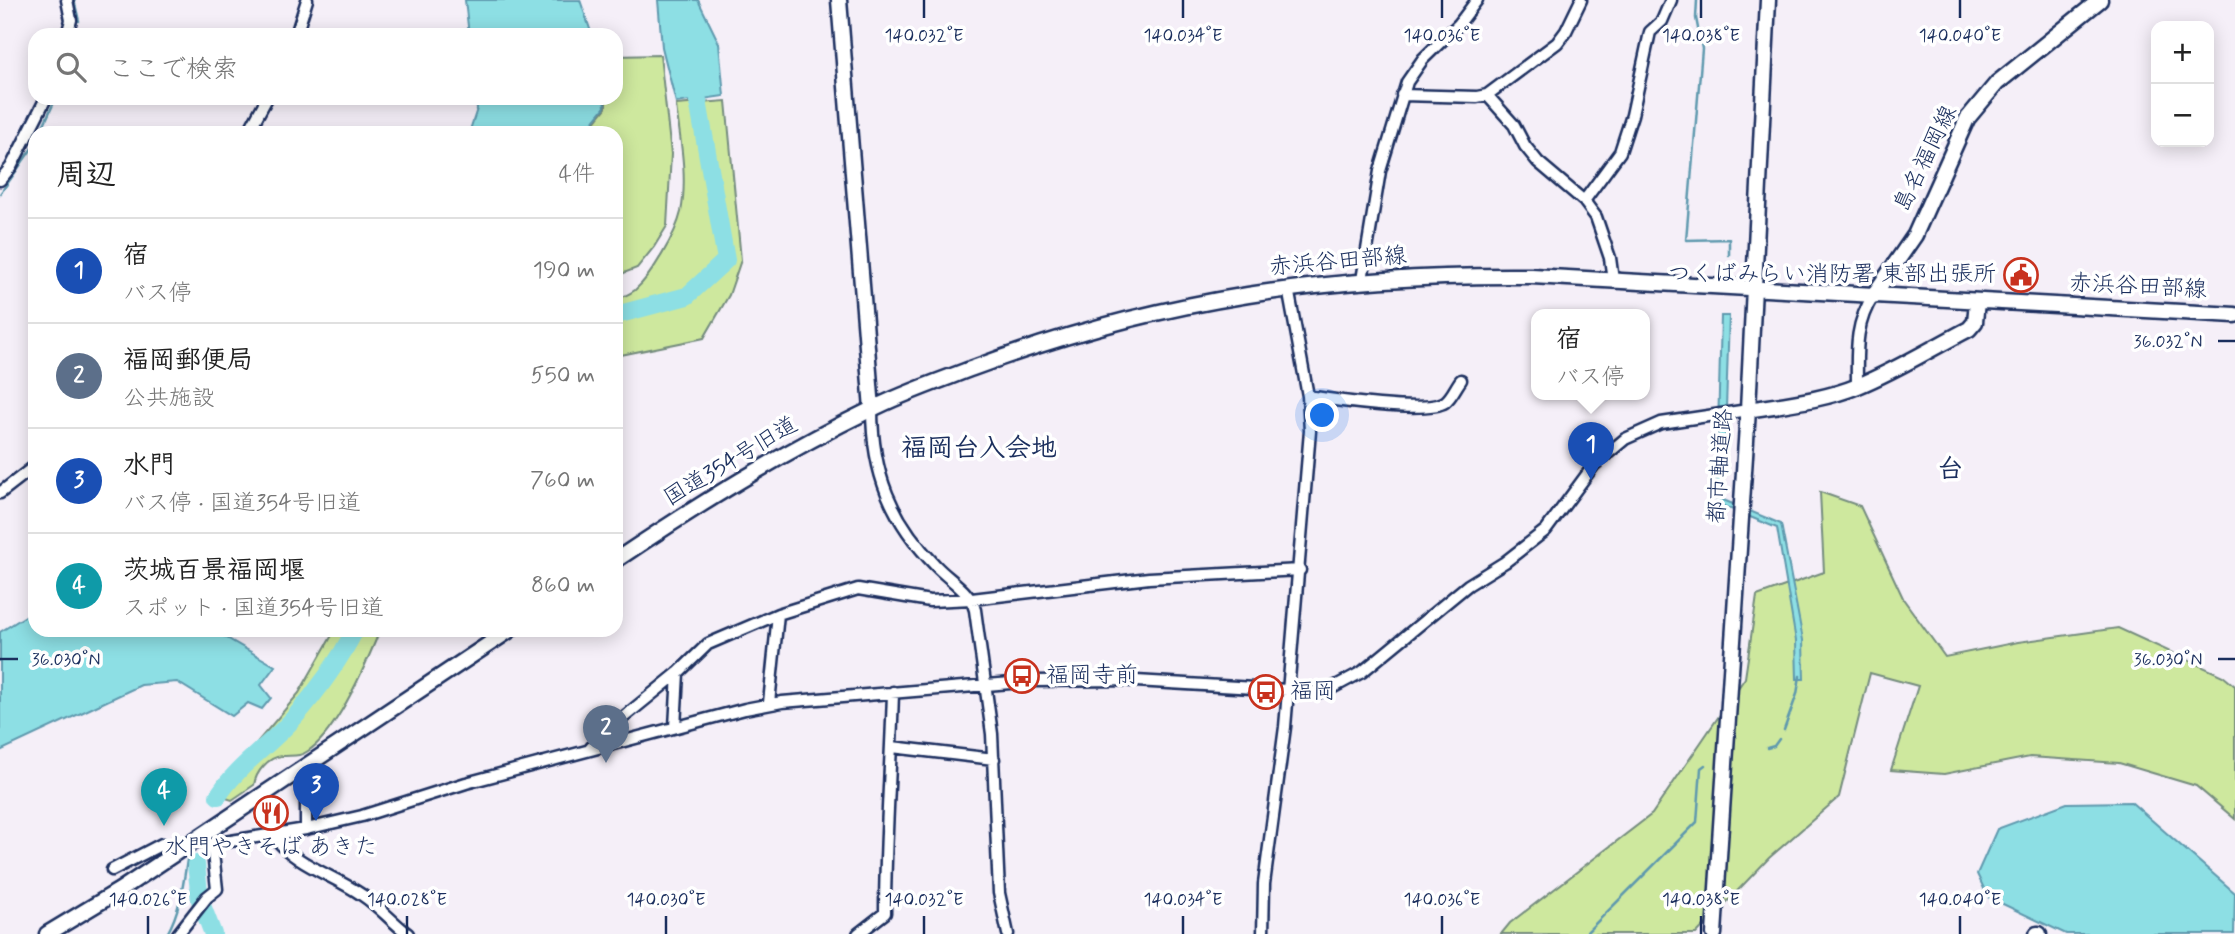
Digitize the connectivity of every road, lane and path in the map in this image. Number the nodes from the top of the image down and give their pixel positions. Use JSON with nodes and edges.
{"nodes":[{"id":1,"x":67,"y":0,"type":"edge"},
{"id":2,"x":307,"y":0,"type":"edge"},
{"id":3,"x":839,"y":0,"type":"edge"},
{"id":4,"x":1477,"y":0,"type":"edge"},
{"id":5,"x":1581,"y":0,"type":"edge"},
{"id":6,"x":1671,"y":0,"type":"edge"},
{"id":7,"x":1768,"y":0,"type":"edge"},
{"id":8,"x":2100,"y":0,"type":"edge"},
{"id":9,"x":69,"y":28,"type":"edge"},
{"id":10,"x":298,"y":28,"type":"edge"},
{"id":11,"x":1402,"y":95,"type":"junction"},
{"id":12,"x":1487,"y":95,"type":"junction"},
{"id":13,"x":42,"y":105,"type":"edge"},
{"id":14,"x":263,"y":105,"type":"edge"},
{"id":15,"x":32,"y":126,"type":"edge"},
{"id":16,"x":252,"y":126,"type":"edge"},
{"id":17,"x":28,"y":133,"type":"edge"},
{"id":18,"x":0,"y":180,"type":"edge"},
{"id":19,"x":1584,"y":201,"type":"junction"},
{"id":20,"x":1362,"y":280,"type":"junction"},
{"id":21,"x":1614,"y":280,"type":"junction"},
{"id":22,"x":1288,"y":288,"type":"junction"},
{"id":23,"x":1754,"y":290,"type":"junction"},
{"id":24,"x":1873,"y":296,"type":"junction"},
{"id":25,"x":1977,"y":301,"type":"junction"},
{"id":26,"x":2235,"y":314,"type":"edge"},
{"id":27,"x":1461,"y":380,"type":"dead end"},
{"id":28,"x":1857,"y":386,"type":"junction"},
{"id":29,"x":1308,"y":396,"type":"junction"},
{"id":30,"x":872,"y":409,"type":"junction"},
{"id":31,"x":1748,"y":410,"type":"junction"},
{"id":32,"x":28,"y":471,"type":"edge"},
{"id":33,"x":0,"y":493,"type":"edge"},
{"id":34,"x":623,"y":555,"type":"edge"},
{"id":35,"x":1300,"y":570,"type":"junction"},
{"id":36,"x":972,"y":599,"type":"junction"},
{"id":37,"x":778,"y":614,"type":"junction"},
{"id":38,"x":500,"y":637,"type":"edge"},
{"id":39,"x":678,"y":673,"type":"junction"},
{"id":40,"x":987,"y":684,"type":"junction"},
{"id":41,"x":1289,"y":691,"type":"junction"},
{"id":42,"x":893,"y":692,"type":"junction"},
{"id":43,"x":769,"y":704,"type":"junction"},
{"id":44,"x":676,"y":727,"type":"junction"},
{"id":45,"x":892,"y":747,"type":"junction"},
{"id":46,"x":589,"y":750,"type":"junction"},
{"id":47,"x":994,"y":759,"type":"junction"},
{"id":48,"x":306,"y":766,"type":"junction"},
{"id":49,"x":306,"y":829,"type":"junction"},
{"id":50,"x":273,"y":835,"type":"junction"},
{"id":51,"x":195,"y":840,"type":"junction"},
{"id":52,"x":212,"y":844,"type":"junction"},
{"id":53,"x":171,"y":856,"type":"junction"},
{"id":54,"x":112,"y":870,"type":"dead end"},
{"id":55,"x":47,"y":934,"type":"edge"},
{"id":56,"x":178,"y":934,"type":"edge"},
{"id":57,"x":408,"y":934,"type":"edge"},
{"id":58,"x":858,"y":934,"type":"edge"},
{"id":59,"x":1008,"y":934,"type":"edge"},
{"id":60,"x":1263,"y":934,"type":"edge"},
{"id":61,"x":1714,"y":934,"type":"edge"}],
"edges":[{"from":1,"to":9,"type":"street"},
{"from":2,"to":10,"type":"street"},
{"from":3,"to":30,"type":"main road"},
{"from":4,"to":11,"type":"street"},
{"from":5,"to":12,"type":"street"},
{"from":6,"to":19,"type":"street"},
{"from":7,"to":23,"type":"main road","name":"都市軸道路"},
{"from":8,"to":24,"type":"main road","name":"島名福岡線"},
{"from":11,"to":12,"type":"street"},
{"from":11,"to":20,"type":"street"},
{"from":12,"to":19,"type":"street"},
{"from":13,"to":15,"type":"street"},
{"from":14,"to":16,"type":"street"},
{"from":17,"to":18,"type":"street"},
{"from":19,"to":21,"type":"street"},
{"from":20,"to":21,"type":"main road","name":"赤浜谷田部線"},
{"from":20,"to":22,"type":"main road","name":"赤浜谷田部線"},
{"from":21,"to":23,"type":"main road","name":"赤浜谷田部線"},
{"from":22,"to":29,"type":"street"},
{"from":22,"to":30,"type":"main road","name":"赤浜谷田部線"},
{"from":23,"to":24,"type":"main road","name":"赤浜谷田部線"},
{"from":23,"to":31,"type":"main road","name":"都市軸道路"},
{"from":24,"to":25,"type":"main road","name":"赤浜谷田部線"},
{"from":24,"to":28,"type":"street"},
{"from":25,"to":26,"type":"main road","name":"赤浜谷田部線"},
{"from":25,"to":28,"type":"main road"},
{"from":27,"to":29,"type":"street"},
{"from":28,"to":31,"type":"main road"},
{"from":29,"to":35,"type":"street"},
{"from":30,"to":34,"type":"main road","name":"国道354号旧道"},
{"from":30,"to":36,"type":"street"},
{"from":31,"to":41,"type":"street"},
{"from":31,"to":61,"type":"main road","name":"都市軸道路"},
{"from":32,"to":33,"type":"street"},
{"from":35,"to":36,"type":"street"},
{"from":35,"to":41,"type":"street"},
{"from":36,"to":37,"type":"street"},
{"from":36,"to":40,"type":"street"},
{"from":37,"to":39,"type":"street"},
{"from":37,"to":43,"type":"street"},
{"from":38,"to":48,"type":"main road"},
{"from":39,"to":44,"type":"street"},
{"from":39,"to":46,"type":"street"},
{"from":40,"to":41,"type":"street"},
{"from":40,"to":42,"type":"street"},
{"from":40,"to":47,"type":"street"},
{"from":41,"to":60,"type":"street"},
{"from":42,"to":43,"type":"street"},
{"from":42,"to":45,"type":"street"},
{"from":43,"to":44,"type":"street"},
{"from":44,"to":46,"type":"street"},
{"from":45,"to":47,"type":"street"},
{"from":45,"to":58,"type":"street"},
{"from":46,"to":49,"type":"street"},
{"from":47,"to":59,"type":"street"},
{"from":48,"to":49,"type":"street"},
{"from":48,"to":51,"type":"main road"},
{"from":49,"to":50,"type":"street"},
{"from":50,"to":52,"type":"street"},
{"from":50,"to":57,"type":"street"},
{"from":51,"to":52,"type":"street"},
{"from":51,"to":53,"type":"main road"},
{"from":52,"to":56,"type":"street"},
{"from":53,"to":54,"type":"street"},
{"from":53,"to":55,"type":"main road"}]}
